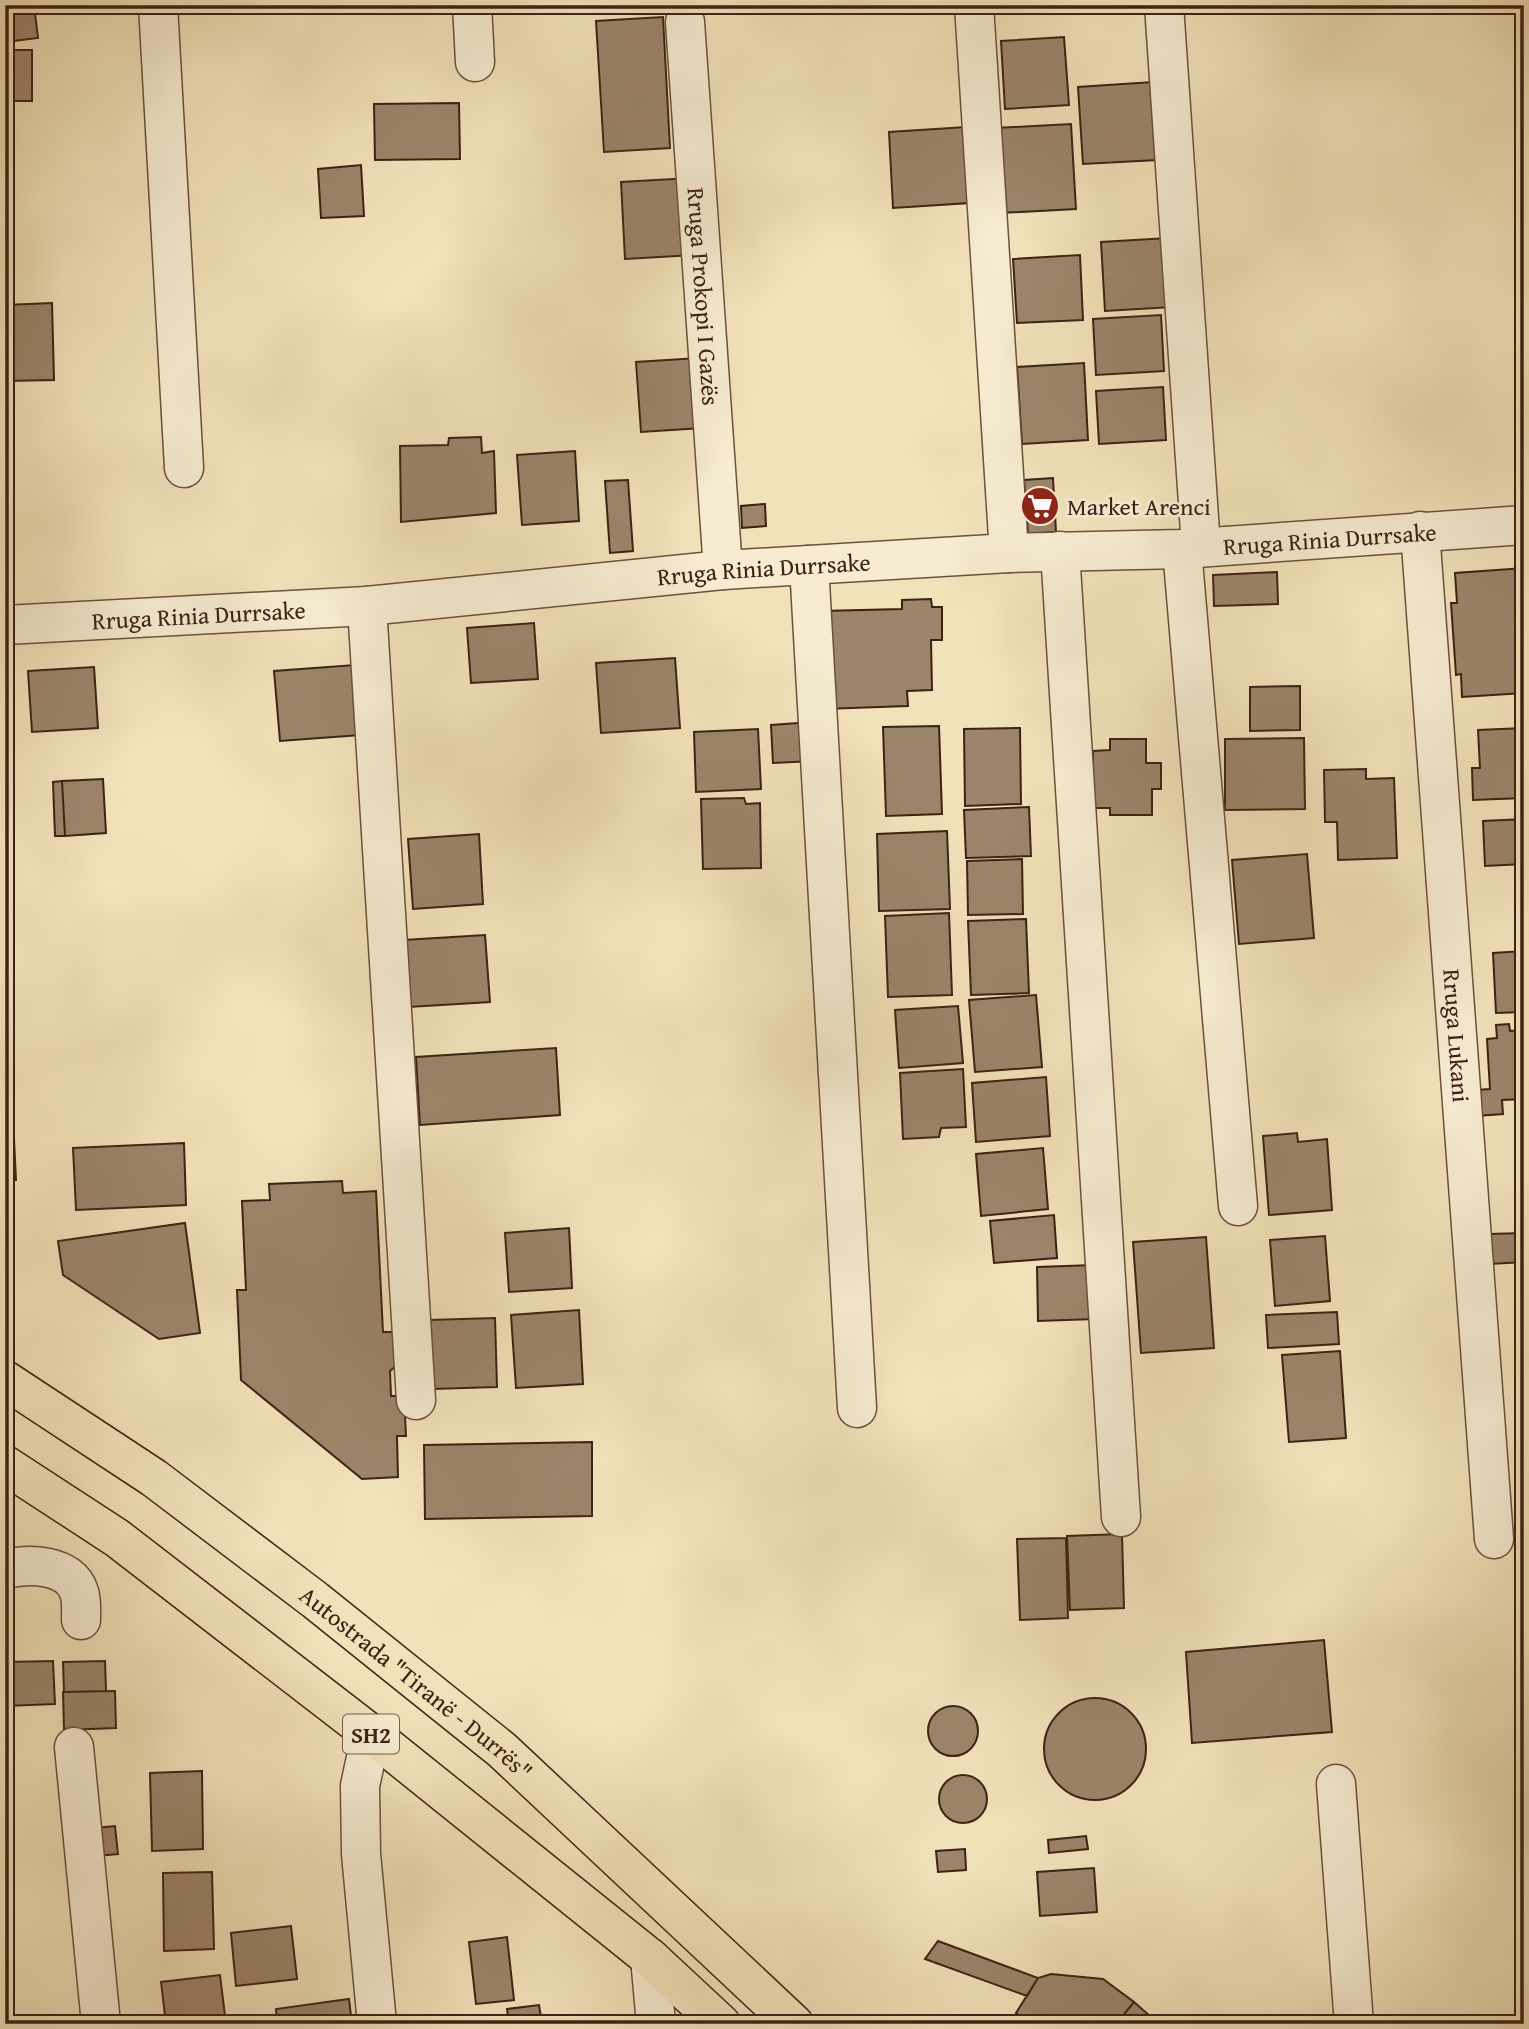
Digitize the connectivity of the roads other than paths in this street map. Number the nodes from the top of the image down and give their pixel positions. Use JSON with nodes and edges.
{"nodes":[{"id":1,"x":158,"y":5,"type":"edge"},
{"id":2,"x":472,"y":5,"type":"edge"},
{"id":3,"x":974,"y":5,"type":"edge"},
{"id":4,"x":1164,"y":5,"type":"edge"},
{"id":5,"x":685,"y":22,"type":"dead end"},
{"id":6,"x":475,"y":62,"type":"dead end"},
{"id":7,"x":184,"y":468,"type":"dead end"},
{"id":8,"x":1524,"y":525,"type":"edge"},
{"id":9,"x":1420,"y":531,"type":"junction"},
{"id":10,"x":1191,"y":548,"type":"junction"},
{"id":11,"x":1060,"y":551,"type":"junction"},
{"id":12,"x":1009,"y":553,"type":"junction"},
{"id":13,"x":809,"y":565,"type":"junction"},
{"id":14,"x":723,"y":570,"type":"junction"},
{"id":15,"x":367,"y":607,"type":"junction"},
{"id":16,"x":5,"y":625,"type":"edge"},
{"id":17,"x":1238,"y":1206,"type":"dead end"},
{"id":18,"x":5,"y":1380,"type":"edge"},
{"id":19,"x":416,"y":1400,"type":"dead end"},
{"id":20,"x":857,"y":1408,"type":"dead end"},
{"id":21,"x":5,"y":1465,"type":"edge"},
{"id":22,"x":1121,"y":1517,"type":"dead end"},
{"id":23,"x":1494,"y":1539,"type":"dead end"},
{"id":24,"x":5,"y":1569,"type":"edge"},
{"id":25,"x":81,"y":1620,"type":"dead end"},
{"id":26,"x":371,"y":1734,"type":"junction"},
{"id":27,"x":74,"y":1747,"type":"dead end"},
{"id":28,"x":1336,"y":1784,"type":"dead end"},
{"id":29,"x":650,"y":1958,"type":"junction"},
{"id":30,"x":101,"y":2024,"type":"edge"},
{"id":31,"x":377,"y":2024,"type":"edge"},
{"id":32,"x":656,"y":2024,"type":"edge"},
{"id":33,"x":721,"y":2024,"type":"edge"},
{"id":34,"x":794,"y":2024,"type":"edge"},
{"id":35,"x":1354,"y":2024,"type":"edge"}],
"edges":[{"from":1,"to":7,"type":"street"},
{"from":2,"to":6,"type":"street"},
{"from":3,"to":12,"type":"street"},
{"from":4,"to":10,"type":"street"},
{"from":5,"to":14,"type":"street","name":"Rruga Prokopi I Gazës"},
{"from":8,"to":9,"type":"street","name":"Rruga Rinia Durrsake"},
{"from":9,"to":10,"type":"street","name":"Rruga Rinia Durrsake"},
{"from":9,"to":23,"type":"street","name":"Rruga Lukani"},
{"from":10,"to":11,"type":"street","name":"Rruga Rinia Durrsake"},
{"from":10,"to":17,"type":"street"},
{"from":11,"to":12,"type":"street","name":"Rruga Rinia Durrsake"},
{"from":11,"to":22,"type":"street"},
{"from":12,"to":13,"type":"street","name":"Rruga Rinia Durrsake"},
{"from":13,"to":14,"type":"street","name":"Rruga Rinia Durrsake"},
{"from":13,"to":20,"type":"street"},
{"from":14,"to":15,"type":"street","name":"Rruga Rinia Durrsake"},
{"from":15,"to":16,"type":"street","name":"Rruga Rinia Durrsake"},
{"from":15,"to":19,"type":"street"},
{"from":18,"to":34,"type":"highway","name":"Autostrada \"Tiranë - Durrës\""},
{"from":21,"to":26,"type":"highway","number":"SH2"},
{"from":24,"to":25,"type":"street"},
{"from":26,"to":29,"type":"highway","number":"SH2"},
{"from":26,"to":31,"type":"street"},
{"from":27,"to":30,"type":"street"},
{"from":28,"to":35,"type":"street"},
{"from":29,"to":32,"type":"street"},
{"from":29,"to":33,"type":"highway","number":"SH2"}]}
